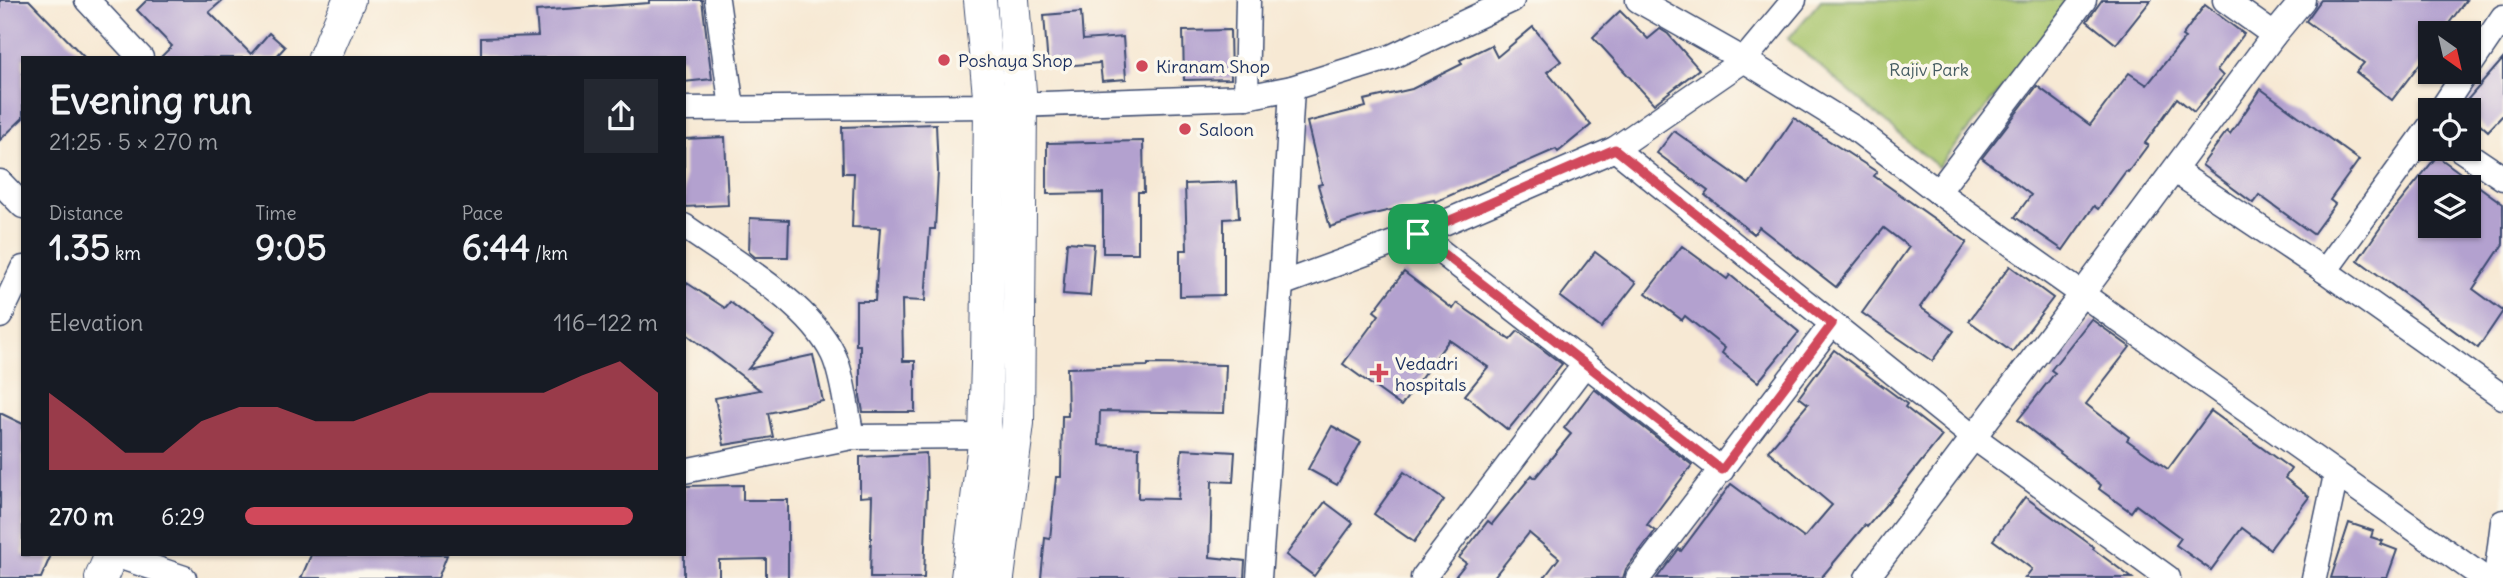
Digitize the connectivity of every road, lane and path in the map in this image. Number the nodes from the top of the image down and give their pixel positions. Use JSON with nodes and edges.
{"nodes":[{"id":1,"x":87,"y":0,"type":"edge"},
{"id":2,"x":349,"y":0,"type":"edge"},
{"id":3,"x":717,"y":0,"type":"edge"},
{"id":4,"x":980,"y":0,"type":"edge"},
{"id":5,"x":1013,"y":0,"type":"edge"},
{"id":6,"x":1248,"y":0,"type":"edge"},
{"id":7,"x":1512,"y":0,"type":"edge"},
{"id":8,"x":1638,"y":0,"type":"edge"},
{"id":9,"x":1794,"y":0,"type":"edge"},
{"id":10,"x":2084,"y":0,"type":"edge"},
{"id":11,"x":2225,"y":0,"type":"edge"},
{"id":12,"x":2303,"y":0,"type":"edge"},
{"id":13,"x":2503,"y":17,"type":"edge"},
{"id":14,"x":2274,"y":35,"type":"junction"},
{"id":15,"x":2482,"y":48,"type":"edge"},
{"id":16,"x":139,"y":56,"type":"edge"},
{"id":17,"x":325,"y":56,"type":"edge"},
{"id":18,"x":1744,"y":60,"type":"junction"},
{"id":19,"x":1292,"y":88,"type":"junction"},
{"id":20,"x":1246,"y":97,"type":"junction"},
{"id":21,"x":1006,"y":105,"type":"junction"},
{"id":22,"x":732,"y":108,"type":"junction"},
{"id":23,"x":686,"y":109,"type":"edge"},
{"id":24,"x":2418,"y":144,"type":"edge"},
{"id":25,"x":1615,"y":149,"type":"junction"},
{"id":26,"x":2478,"y":161,"type":"edge"},
{"id":27,"x":2175,"y":172,"type":"junction"},
{"id":28,"x":2503,"y":178,"type":"edge"},
{"id":29,"x":0,"y":182,"type":"edge"},
{"id":30,"x":1938,"y":192,"type":"junction"},
{"id":31,"x":21,"y":204,"type":"edge"},
{"id":32,"x":686,"y":227,"type":"edge"},
{"id":33,"x":1418,"y":234,"type":"junction"},
{"id":34,"x":2325,"y":271,"type":"junction"},
{"id":35,"x":21,"y":272,"type":"edge"},
{"id":36,"x":1281,"y":284,"type":"junction"},
{"id":37,"x":2082,"y":294,"type":"junction"},
{"id":38,"x":0,"y":316,"type":"edge"},
{"id":39,"x":1832,"y":324,"type":"junction"},
{"id":40,"x":1585,"y":363,"type":"junction"},
{"id":41,"x":2503,"y":397,"type":"edge"},
{"id":42,"x":985,"y":436,"type":"junction"},
{"id":43,"x":1972,"y":436,"type":"junction"},
{"id":44,"x":852,"y":437,"type":"junction"},
{"id":45,"x":1722,"y":470,"type":"junction"},
{"id":46,"x":686,"y":471,"type":"edge"},
{"id":47,"x":2336,"y":475,"type":"junction"},
{"id":48,"x":2503,"y":522,"type":"edge"},
{"id":49,"x":112,"y":556,"type":"edge"},
{"id":50,"x":116,"y":556,"type":"edge"},
{"id":51,"x":1879,"y":574,"type":"edge"},
{"id":52,"x":101,"y":578,"type":"edge"},
{"id":53,"x":184,"y":578,"type":"edge"},
{"id":54,"x":967,"y":578,"type":"edge"},
{"id":55,"x":998,"y":578,"type":"edge"},
{"id":56,"x":1259,"y":578,"type":"edge"},
{"id":57,"x":1423,"y":578,"type":"edge"},
{"id":58,"x":1639,"y":578,"type":"edge"},
{"id":59,"x":2168,"y":578,"type":"edge"},
{"id":60,"x":2314,"y":578,"type":"edge"},
{"id":61,"x":2484,"y":578,"type":"edge"},
{"id":62,"x":2496,"y":578,"type":"edge"}],
"edges":[{"from":1,"to":16,"type":"street"},
{"from":2,"to":17,"type":"street"},
{"from":3,"to":22,"type":"street"},
{"from":4,"to":21,"type":"street"},
{"from":5,"to":21,"type":"street"},
{"from":6,"to":20,"type":"street"},
{"from":7,"to":19,"type":"street"},
{"from":8,"to":18,"type":"street"},
{"from":9,"to":18,"type":"street"},
{"from":10,"to":30,"type":"street"},
{"from":11,"to":14,"type":"street"},
{"from":12,"to":14,"type":"street"},
{"from":13,"to":15,"type":"street"},
{"from":14,"to":27,"type":"street"},
{"from":18,"to":25,"type":"street"},
{"from":18,"to":30,"type":"street"},
{"from":19,"to":20,"type":"street"},
{"from":19,"to":36,"type":"street"},
{"from":20,"to":21,"type":"street"},
{"from":21,"to":22,"type":"street"},
{"from":21,"to":42,"type":"street"},
{"from":21,"to":55,"type":"street"},
{"from":22,"to":23,"type":"street"},
{"from":24,"to":34,"type":"street"},
{"from":25,"to":33,"type":"street"},
{"from":25,"to":39,"type":"street"},
{"from":26,"to":28,"type":"street"},
{"from":27,"to":34,"type":"street"},
{"from":27,"to":37,"type":"street"},
{"from":29,"to":31,"type":"street"},
{"from":30,"to":37,"type":"street"},
{"from":32,"to":44,"type":"street"},
{"from":33,"to":36,"type":"street"},
{"from":33,"to":40,"type":"street"},
{"from":34,"to":41,"type":"street"},
{"from":35,"to":38,"type":"street"},
{"from":36,"to":56,"type":"street"},
{"from":37,"to":43,"type":"street"},
{"from":37,"to":47,"type":"street"},
{"from":39,"to":43,"type":"street"},
{"from":39,"to":45,"type":"street"},
{"from":40,"to":45,"type":"street"},
{"from":40,"to":57,"type":"street"},
{"from":42,"to":44,"type":"street"},
{"from":42,"to":54,"type":"street"},
{"from":43,"to":51,"type":"street"},
{"from":43,"to":59,"type":"street"},
{"from":44,"to":46,"type":"street"},
{"from":45,"to":58,"type":"street"},
{"from":47,"to":60,"type":"street"},
{"from":47,"to":61,"type":"street"},
{"from":48,"to":62,"type":"street"},
{"from":49,"to":52,"type":"street"},
{"from":50,"to":53,"type":"street"}]}
